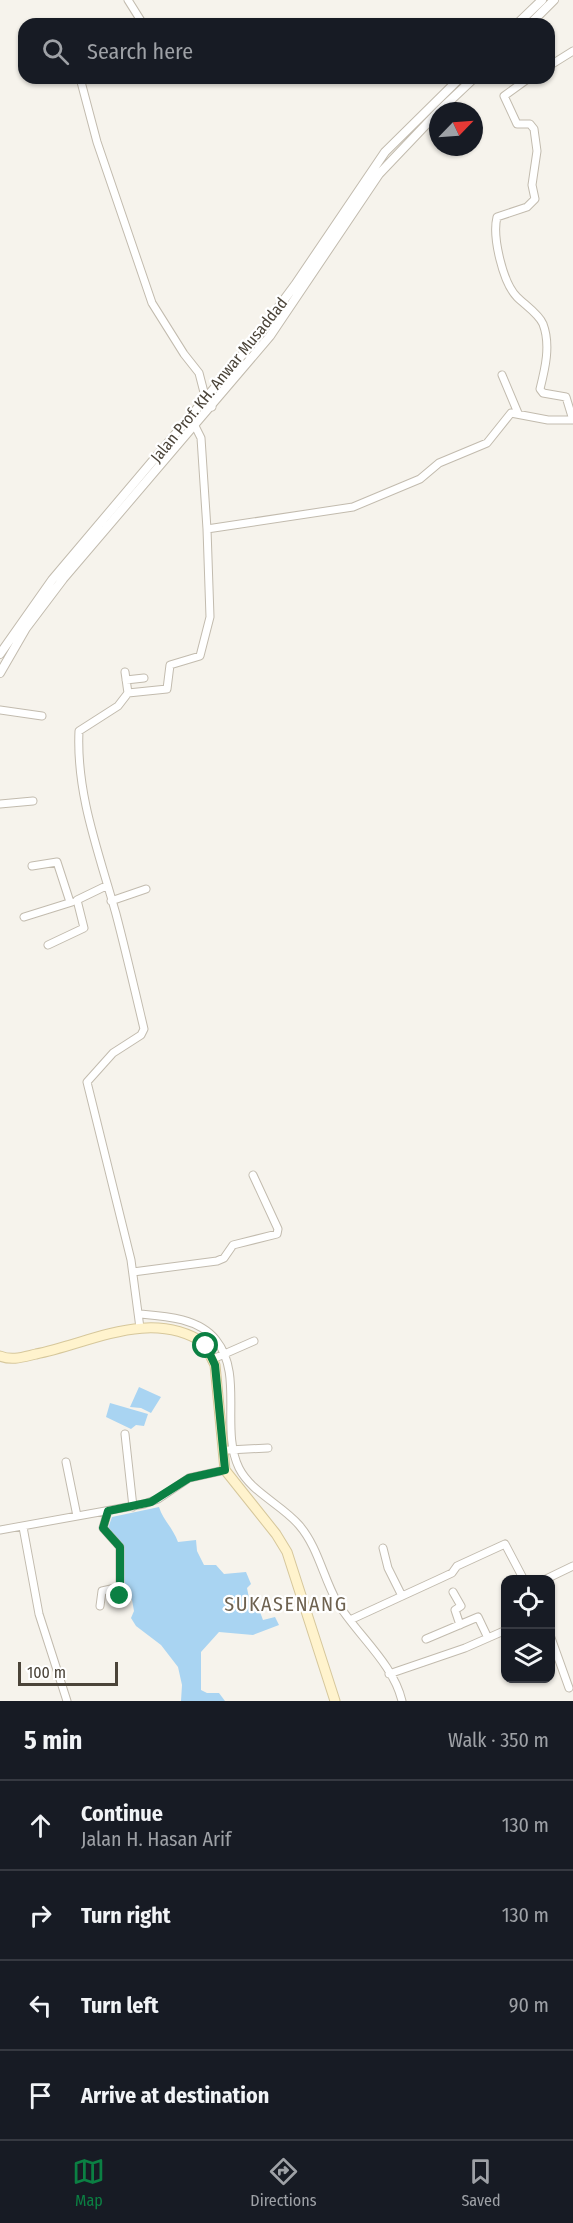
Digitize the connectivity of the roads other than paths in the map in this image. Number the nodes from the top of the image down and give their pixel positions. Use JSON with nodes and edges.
{"nodes":[{"id":1,"x":128,"y":0,"type":"edge"},
{"id":2,"x":554,"y":0,"type":"edge"},
{"id":3,"x":543,"y":3,"type":"edge"},
{"id":4,"x":139,"y":18,"type":"edge"},
{"id":5,"x":524,"y":18,"type":"edge"},
{"id":6,"x":534,"y":18,"type":"edge"},
{"id":7,"x":573,"y":51,"type":"edge"},
{"id":8,"x":555,"y":62,"type":"edge"},
{"id":9,"x":82,"y":84,"type":"edge"},
{"id":10,"x":468,"y":84,"type":"edge"},
{"id":11,"x":521,"y":84,"type":"edge"},
{"id":12,"x":452,"y":86,"type":"joint"},
{"id":13,"x":458,"y":93,"type":"junction"},
{"id":14,"x":448,"y":102,"type":"edge"},
{"id":15,"x":429,"y":121,"type":"edge"},
{"id":16,"x":501,"y":375,"type":"dead end"},
{"id":17,"x":209,"y":403,"type":"junction"},
{"id":18,"x":518,"y":413,"type":"junction"},
{"id":19,"x":573,"y":420,"type":"edge"},
{"id":20,"x":195,"y":426,"type":"junction"},
{"id":21,"x":149,"y":472,"type":"junction"},
{"id":22,"x":207,"y":529,"type":"junction"},
{"id":23,"x":3,"y":655,"type":"edge"},
{"id":24,"x":0,"y":673,"type":"edge"},
{"id":25,"x":144,"y":678,"type":"dead end"},
{"id":26,"x":128,"y":693,"type":"junction"},
{"id":27,"x":0,"y":710,"type":"edge"},
{"id":28,"x":42,"y":716,"type":"dead end"},
{"id":29,"x":33,"y":801,"type":"dead end"},
{"id":30,"x":0,"y":804,"type":"edge"},
{"id":31,"x":32,"y":866,"type":"dead end"},
{"id":32,"x":106,"y":886,"type":"junction"},
{"id":33,"x":146,"y":889,"type":"dead end"},
{"id":34,"x":74,"y":901,"type":"junction"},
{"id":35,"x":111,"y":901,"type":"junction"},
{"id":36,"x":24,"y":916,"type":"dead end"},
{"id":37,"x":48,"y":945,"type":"dead end"},
{"id":38,"x":253,"y":1175,"type":"dead end"},
{"id":39,"x":133,"y":1272,"type":"junction"},
{"id":40,"x":140,"y":1321,"type":"junction"},
{"id":41,"x":254,"y":1341,"type":"dead end"},
{"id":42,"x":0,"y":1356,"type":"edge"},
{"id":43,"x":219,"y":1356,"type":"junction"},
{"id":44,"x":125,"y":1434,"type":"dead end"},
{"id":45,"x":268,"y":1448,"type":"dead end"},
{"id":46,"x":228,"y":1450,"type":"junction"},
{"id":47,"x":66,"y":1462,"type":"dead end"},
{"id":48,"x":225,"y":1470,"type":"junction"},
{"id":49,"x":134,"y":1507,"type":"junction"},
{"id":50,"x":77,"y":1516,"type":"junction"},
{"id":51,"x":106,"y":1516,"type":"junction"},
{"id":52,"x":23,"y":1527,"type":"junction"},
{"id":53,"x":0,"y":1530,"type":"edge"},
{"id":54,"x":383,"y":1548,"type":"dead end"},
{"id":55,"x":573,"y":1566,"type":"edge"},
{"id":56,"x":521,"y":1575,"type":"edge"},
{"id":57,"x":554,"y":1575,"type":"edge"},
{"id":58,"x":120,"y":1587,"type":"junction"},
{"id":59,"x":453,"y":1592,"type":"dead end"},
{"id":60,"x":120,"y":1596,"type":"dead end"},
{"id":61,"x":402,"y":1596,"type":"junction"},
{"id":62,"x":100,"y":1606,"type":"dead end"},
{"id":63,"x":350,"y":1620,"type":"junction"},
{"id":64,"x":460,"y":1624,"type":"junction"},
{"id":65,"x":501,"y":1632,"type":"edge"},
{"id":66,"x":488,"y":1638,"type":"junction"},
{"id":67,"x":426,"y":1639,"type":"dead end"},
{"id":68,"x":555,"y":1649,"type":"edge"},
{"id":69,"x":389,"y":1674,"type":"junction"},
{"id":70,"x":569,"y":1688,"type":"dead end"},
{"id":71,"x":67,"y":1701,"type":"edge"},
{"id":72,"x":335,"y":1701,"type":"edge"},
{"id":73,"x":402,"y":1701,"type":"edge"}],
"edges":[{"from":1,"to":4,"type":"street"},
{"from":2,"to":3,"type":"street"},
{"from":3,"to":5,"type":"street"},
{"from":3,"to":6,"type":"street"},
{"from":7,"to":8,"type":"street"},
{"from":9,"to":17,"type":"street"},
{"from":10,"to":13,"type":"street","name":"Jalan Prof. KH. Anwar Musaddad"},
{"from":11,"to":19,"type":"street"},
{"from":12,"to":13,"type":"street"},
{"from":12,"to":17,"type":"street","name":"Jalan Prof. KH. Anwar Musaddad"},
{"from":13,"to":14,"type":"street","name":"Jalan Prof. KH. Anwar Musaddad"},
{"from":15,"to":17,"type":"street","name":"Jalan Prof. KH. Anwar Musaddad"},
{"from":16,"to":18,"type":"street"},
{"from":17,"to":20,"type":"street","name":"Jalan Prof. KH. Anwar Musaddad"},
{"from":17,"to":21,"type":"street","name":"Jalan Prof. KH. Anwar Musaddad"},
{"from":18,"to":19,"type":"street"},
{"from":18,"to":22,"type":"street"},
{"from":20,"to":21,"type":"street","name":"Jalan Prof. KH. Anwar Musaddad"},
{"from":20,"to":22,"type":"street"},
{"from":21,"to":23,"type":"street","name":"Jalan Prof. KH. Anwar Musaddad"},
{"from":22,"to":26,"type":"street"},
{"from":23,"to":24,"type":"street","name":"Jalan Prof. KH. Anwar Musaddad"},
{"from":25,"to":26,"type":"street"},
{"from":26,"to":32,"type":"street"},
{"from":27,"to":28,"type":"street"},
{"from":29,"to":30,"type":"street"},
{"from":31,"to":34,"type":"street"},
{"from":32,"to":34,"type":"street"},
{"from":32,"to":35,"type":"street"},
{"from":33,"to":35,"type":"street"},
{"from":34,"to":36,"type":"street"},
{"from":34,"to":37,"type":"street"},
{"from":35,"to":39,"type":"street"},
{"from":38,"to":39,"type":"street"},
{"from":39,"to":40,"type":"street"},
{"from":40,"to":42,"type":"main road"},
{"from":40,"to":43,"type":"main road"},
{"from":40,"to":43,"type":"street"},
{"from":41,"to":43,"type":"street"},
{"from":43,"to":46,"type":"main road"},
{"from":44,"to":49,"type":"street"},
{"from":45,"to":46,"type":"street"},
{"from":46,"to":48,"type":"main road"},
{"from":46,"to":63,"type":"street"},
{"from":47,"to":50,"type":"street"},
{"from":48,"to":49,"type":"street"},
{"from":48,"to":72,"type":"main road"},
{"from":49,"to":51,"type":"street"},
{"from":50,"to":51,"type":"street"},
{"from":50,"to":52,"type":"street"},
{"from":51,"to":58,"type":"street"},
{"from":52,"to":53,"type":"street"},
{"from":52,"to":71,"type":"street"},
{"from":54,"to":61,"type":"street"},
{"from":55,"to":57,"type":"street"},
{"from":56,"to":61,"type":"street"},
{"from":58,"to":60,"type":"street"},
{"from":58,"to":62,"type":"street"},
{"from":59,"to":64,"type":"street"},
{"from":61,"to":63,"type":"street"},
{"from":63,"to":69,"type":"street"},
{"from":64,"to":66,"type":"street"},
{"from":64,"to":67,"type":"street"},
{"from":65,"to":66,"type":"street"},
{"from":66,"to":69,"type":"street"},
{"from":68,"to":70,"type":"street"},
{"from":69,"to":73,"type":"street"}]}
